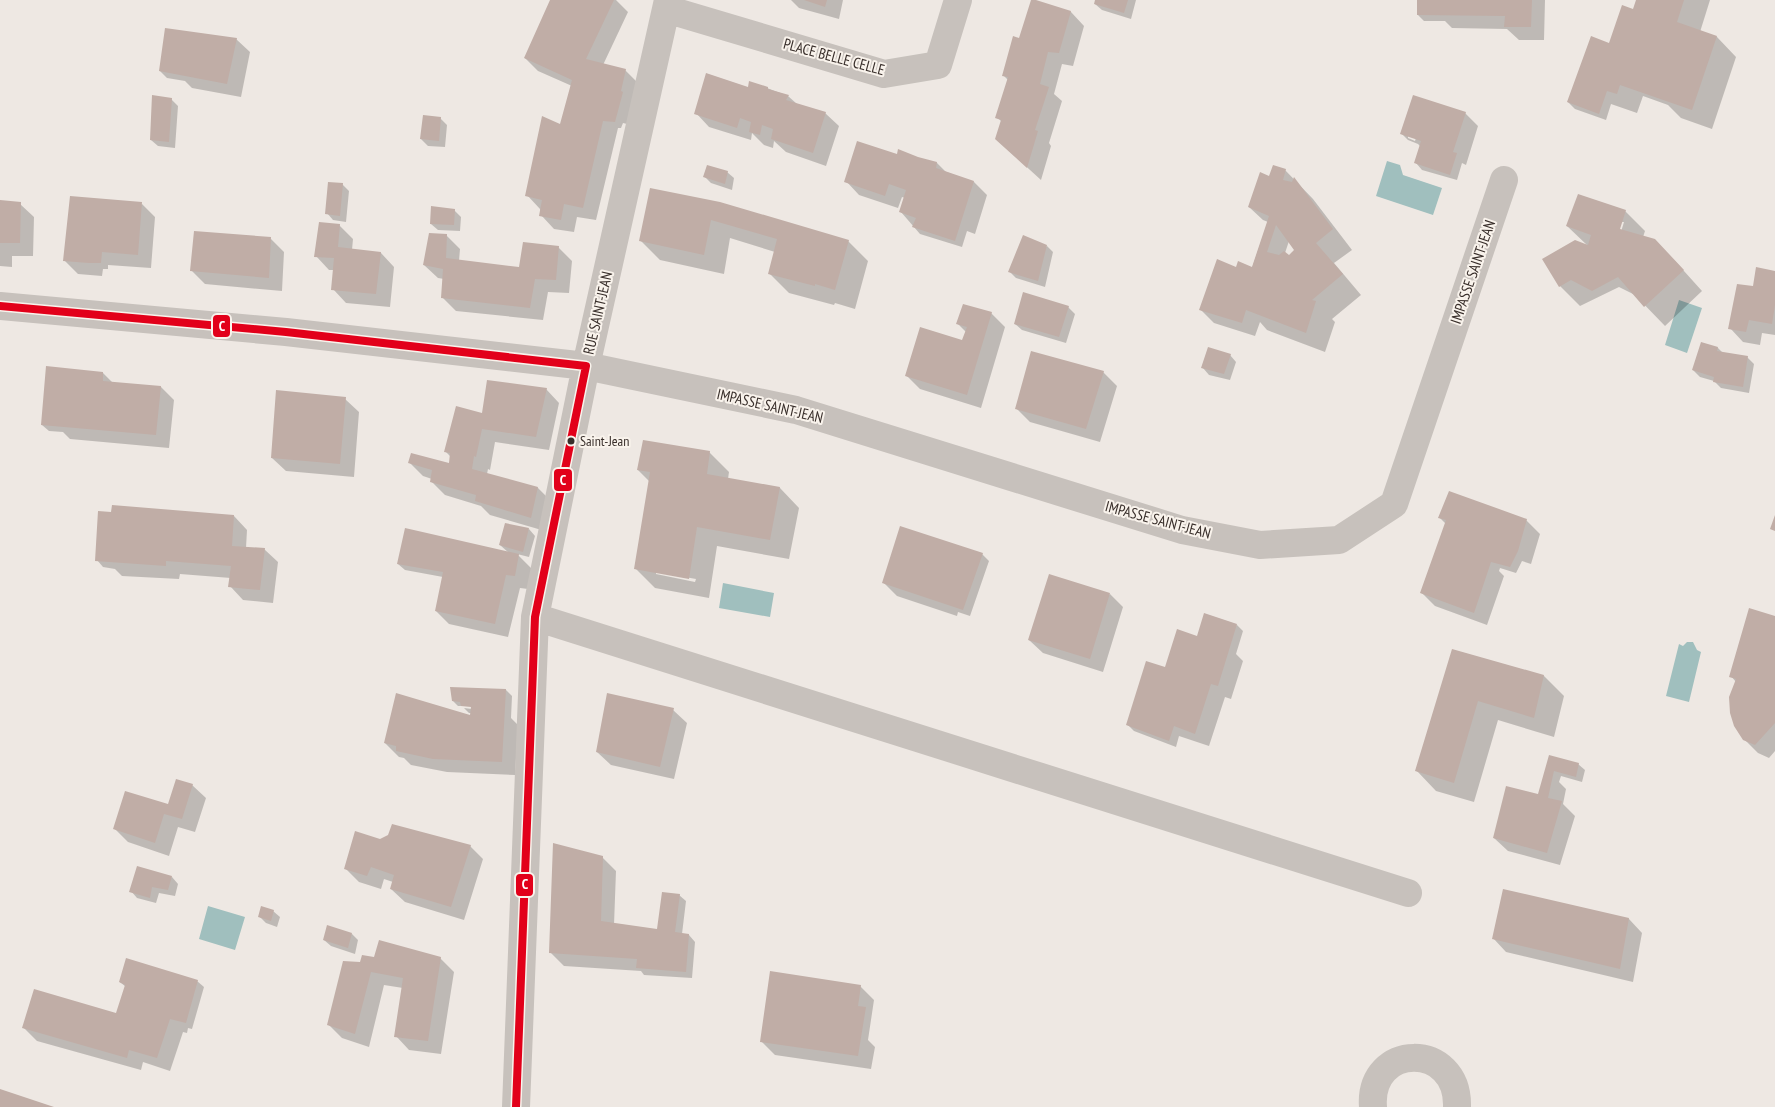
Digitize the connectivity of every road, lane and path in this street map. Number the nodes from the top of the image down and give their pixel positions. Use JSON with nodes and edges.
{"nodes":[{"id":1,"x":958,"y":0,"type":"edge"},
{"id":2,"x":667,"y":4,"type":"edge"},
{"id":3,"x":1504,"y":180,"type":"dead end"},
{"id":4,"x":0,"y":306,"type":"edge"},
{"id":5,"x":586,"y":366,"type":"junction"},
{"id":6,"x":534,"y":617,"type":"junction"},
{"id":7,"x":1408,"y":893,"type":"dead end"},
{"id":8,"x":516,"y":1107,"type":"edge"},
{"id":9,"x":1373,"y":1107,"type":"edge"},
{"id":10,"x":1457,"y":1107,"type":"edge"}],
"edges":[{"from":1,"to":2,"type":"street","name":"PLACE BELLE CELLE"},
{"from":2,"to":5,"type":"street","name":"RUE SAINT-JEAN"},
{"from":3,"to":5,"type":"street","name":"IMPASSE SAINT-JEAN"},
{"from":4,"to":5,"type":"street","name":"IMPASSE SAINT-JEAN"},
{"from":5,"to":6,"type":"street","name":"RUE SAINT-JEAN"},
{"from":6,"to":7,"type":"street"},
{"from":6,"to":8,"type":"street","name":"RUE SAINT-JEAN"},
{"from":9,"to":10,"type":"street"}]}
